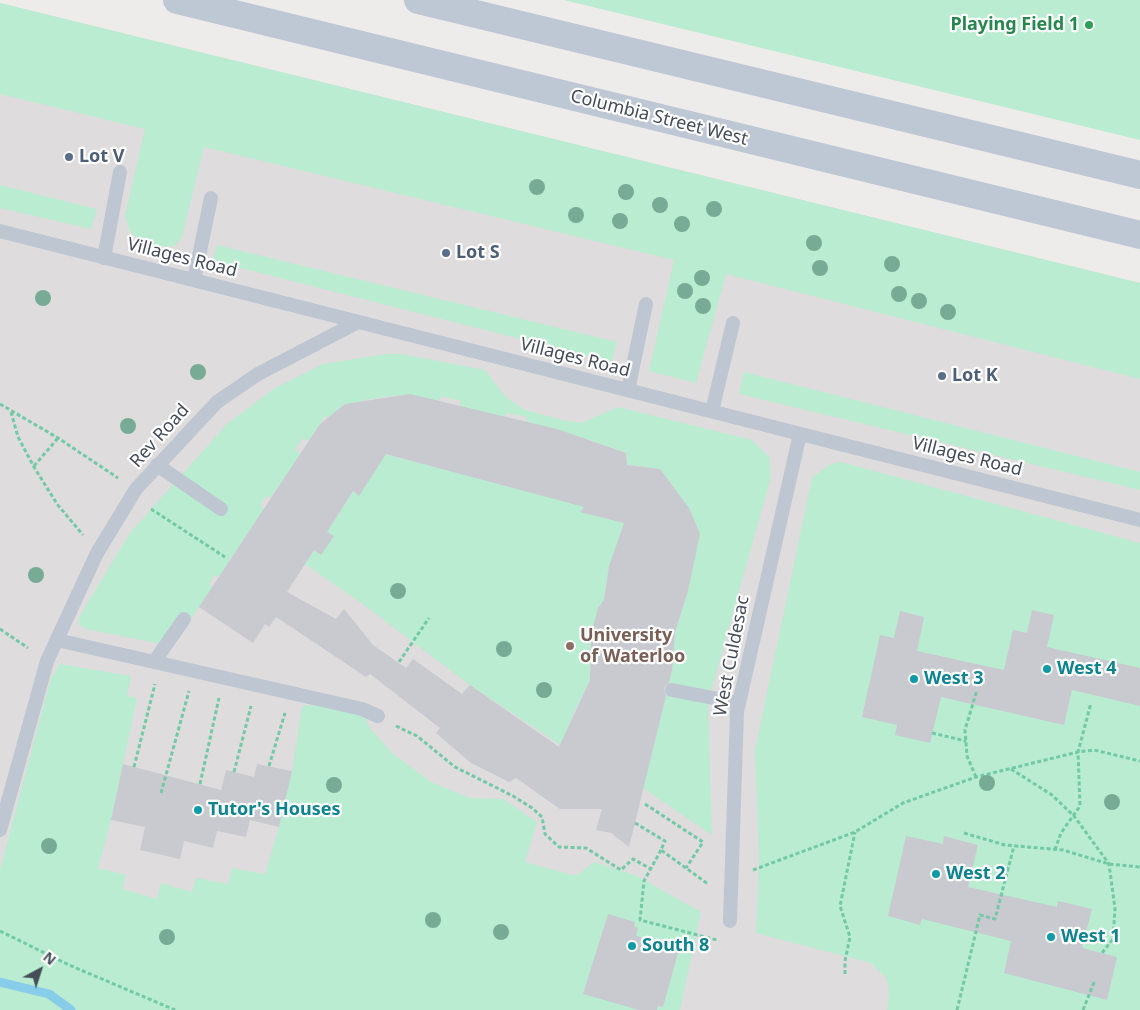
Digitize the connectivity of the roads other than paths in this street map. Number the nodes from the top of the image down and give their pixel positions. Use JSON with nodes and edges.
{"nodes":[{"id":1,"x":178,"y":0,"type":"edge"},
{"id":2,"x":418,"y":0,"type":"edge"},
{"id":3,"x":120,"y":172,"type":"dead end"},
{"id":4,"x":1140,"y":175,"type":"edge"},
{"id":5,"x":211,"y":198,"type":"dead end"},
{"id":6,"x":0,"y":231,"type":"edge"},
{"id":7,"x":1140,"y":235,"type":"edge"},
{"id":8,"x":104,"y":258,"type":"junction"},
{"id":9,"x":194,"y":280,"type":"junction"},
{"id":10,"x":646,"y":304,"type":"dead end"},
{"id":11,"x":358,"y":322,"type":"junction"},
{"id":12,"x":733,"y":323,"type":"dead end"},
{"id":13,"x":628,"y":390,"type":"junction"},
{"id":14,"x":712,"y":411,"type":"junction"},
{"id":15,"x":800,"y":434,"type":"junction"},
{"id":16,"x":157,"y":465,"type":"junction"},
{"id":17,"x":221,"y":509,"type":"dead end"},
{"id":18,"x":1140,"y":520,"type":"edge"},
{"id":19,"x":184,"y":619,"type":"dead end"},
{"id":20,"x":57,"y":640,"type":"junction"},
{"id":21,"x":157,"y":663,"type":"junction"},
{"id":22,"x":672,"y":690,"type":"dead end"},
{"id":23,"x":740,"y":703,"type":"junction"},
{"id":24,"x":378,"y":716,"type":"road end"},
{"id":25,"x":0,"y":830,"type":"edge"},
{"id":26,"x":730,"y":920,"type":"dead end"}],
"edges":[{"from":1,"to":7,"type":"main road","name":"Columbia Street West"},
{"from":2,"to":4,"type":"main road"},
{"from":3,"to":8,"type":"lane"},
{"from":5,"to":9,"type":"lane"},
{"from":6,"to":8,"type":"lane","name":"Villages Road"},
{"from":8,"to":9,"type":"lane","name":"Villages Road"},
{"from":9,"to":11,"type":"lane","name":"Villages Road"},
{"from":10,"to":13,"type":"lane"},
{"from":11,"to":13,"type":"lane","name":"Villages Road"},
{"from":11,"to":16,"type":"lane","name":"Rev Road"},
{"from":12,"to":14,"type":"lane"},
{"from":13,"to":14,"type":"lane","name":"Villages Road"},
{"from":14,"to":15,"type":"lane","name":"Villages Road"},
{"from":15,"to":18,"type":"lane","name":"Villages Road"},
{"from":15,"to":23,"type":"lane","name":"West Culdesac"},
{"from":16,"to":17,"type":"lane"},
{"from":16,"to":20,"type":"lane","name":"Rev Road"},
{"from":19,"to":21,"type":"lane"},
{"from":20,"to":21,"type":"lane"},
{"from":20,"to":25,"type":"lane","name":"Rev Road"},
{"from":21,"to":24,"type":"lane"},
{"from":22,"to":23,"type":"lane"},
{"from":23,"to":26,"type":"lane","name":"West Culdesac"}]}
